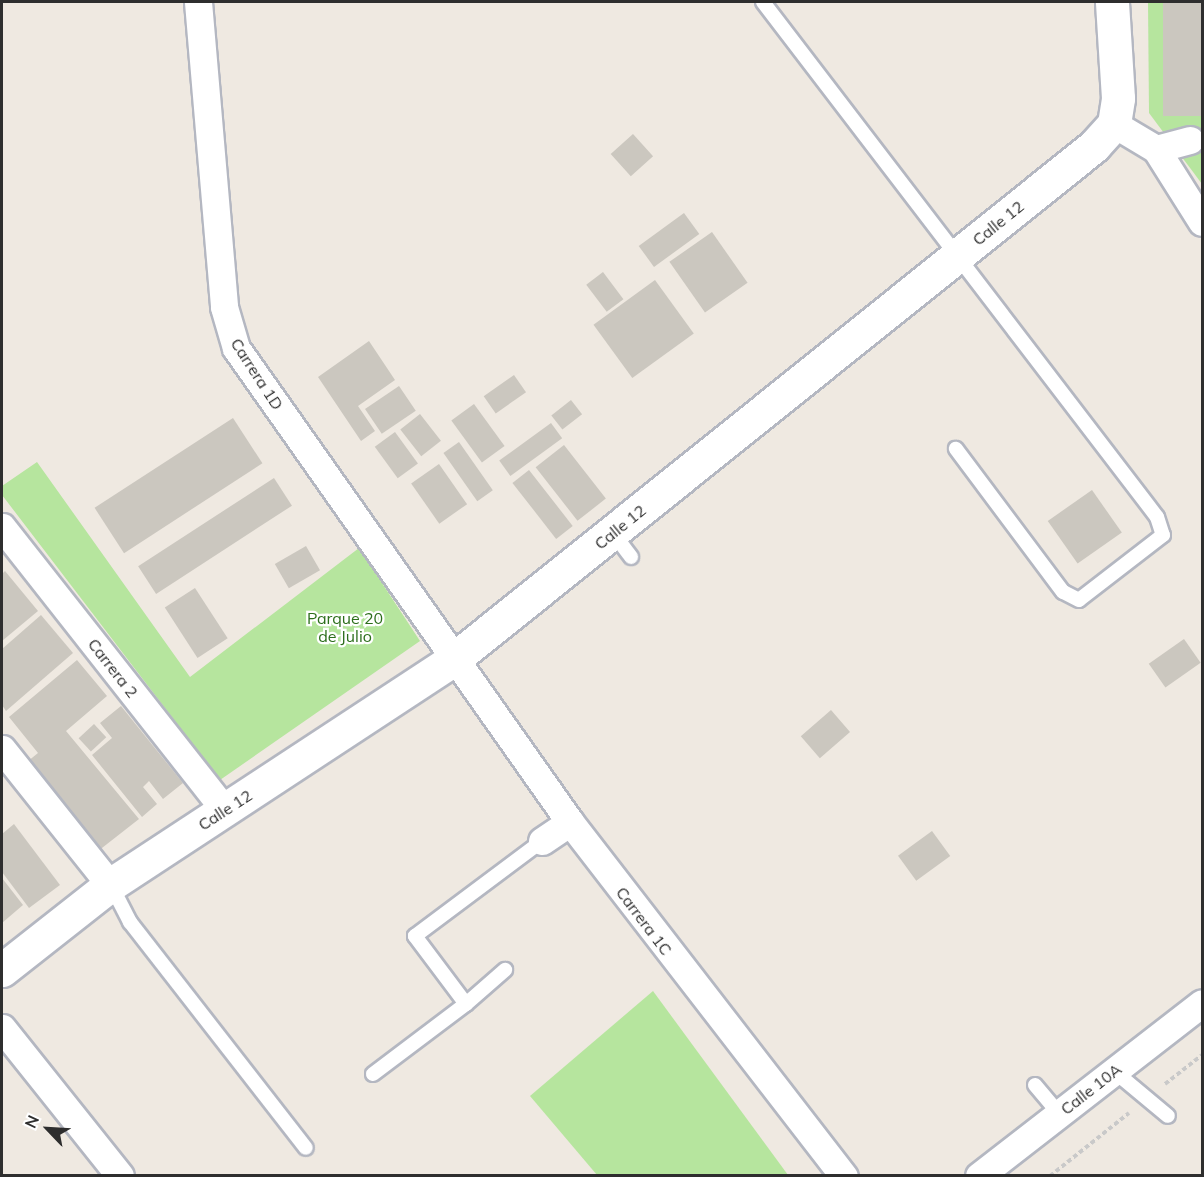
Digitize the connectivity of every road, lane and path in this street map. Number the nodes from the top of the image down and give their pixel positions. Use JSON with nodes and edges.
{"nodes":[{"id":1,"x":199,"y":2,"type":"edge"},
{"id":2,"x":763,"y":2,"type":"edge"},
{"id":3,"x":1112,"y":2,"type":"edge"},
{"id":4,"x":1114,"y":124,"type":"junction"},
{"id":5,"x":1196,"y":139,"type":"edge"},
{"id":6,"x":1156,"y":150,"type":"junction"},
{"id":7,"x":1203,"y":222,"type":"edge"},
{"id":8,"x":955,"y":257,"type":"junction"},
{"id":9,"x":956,"y":449,"type":"dead end"},
{"id":10,"x":2,"y":526,"type":"edge"},
{"id":11,"x":454,"y":659,"type":"junction"},
{"id":12,"x":2,"y":749,"type":"edge"},
{"id":13,"x":225,"y":810,"type":"junction"},
{"id":14,"x":570,"y":822,"type":"junction"},
{"id":15,"x":542,"y":841,"type":"joint"},
{"id":16,"x":110,"y":885,"type":"junction"},
{"id":17,"x":2,"y":970,"type":"edge"},
{"id":18,"x":505,"y":970,"type":"dead end"},
{"id":19,"x":1203,"y":1003,"type":"edge"},
{"id":20,"x":466,"y":1004,"type":"junction"},
{"id":21,"x":2,"y":1028,"type":"edge"},
{"id":22,"x":1114,"y":1071,"type":"junction"},
{"id":23,"x":373,"y":1074,"type":"dead end"},
{"id":24,"x":1035,"y":1085,"type":"dead end"},
{"id":25,"x":1059,"y":1114,"type":"junction"},
{"id":26,"x":1168,"y":1116,"type":"dead end"},
{"id":27,"x":306,"y":1148,"type":"dead end"},
{"id":28,"x":120,"y":1176,"type":"edge"},
{"id":29,"x":844,"y":1176,"type":"edge"},
{"id":30,"x":979,"y":1176,"type":"edge"}],
"edges":[{"from":1,"to":11,"type":"street","name":"Carrera 1D"},
{"from":2,"to":8,"type":"lane"},
{"from":3,"to":4,"type":"street"},
{"from":4,"to":6,"type":"street"},
{"from":4,"to":8,"type":"street","name":"Calle 12"},
{"from":5,"to":6,"type":"street"},
{"from":6,"to":7,"type":"street"},
{"from":8,"to":9,"type":"lane"},
{"from":8,"to":11,"type":"street","name":"Calle 12"},
{"from":10,"to":13,"type":"street","name":"Carrera 2"},
{"from":11,"to":13,"type":"street","name":"Calle 12"},
{"from":11,"to":14,"type":"street","name":"Carrera 1C"},
{"from":12,"to":16,"type":"street"},
{"from":13,"to":16,"type":"street","name":"Calle 12"},
{"from":14,"to":15,"type":"street"},
{"from":14,"to":29,"type":"street","name":"Carrera 1C"},
{"from":15,"to":20,"type":"lane"},
{"from":16,"to":17,"type":"street","name":"Calle 12"},
{"from":16,"to":27,"type":"lane"},
{"from":18,"to":20,"type":"lane"},
{"from":19,"to":22,"type":"street","name":"Calle 10A"},
{"from":20,"to":23,"type":"lane"},
{"from":21,"to":28,"type":"street"},
{"from":22,"to":25,"type":"street","name":"Calle 10A"},
{"from":22,"to":26,"type":"lane"},
{"from":24,"to":25,"type":"lane"},
{"from":25,"to":30,"type":"street","name":"Calle 10A"}]}
